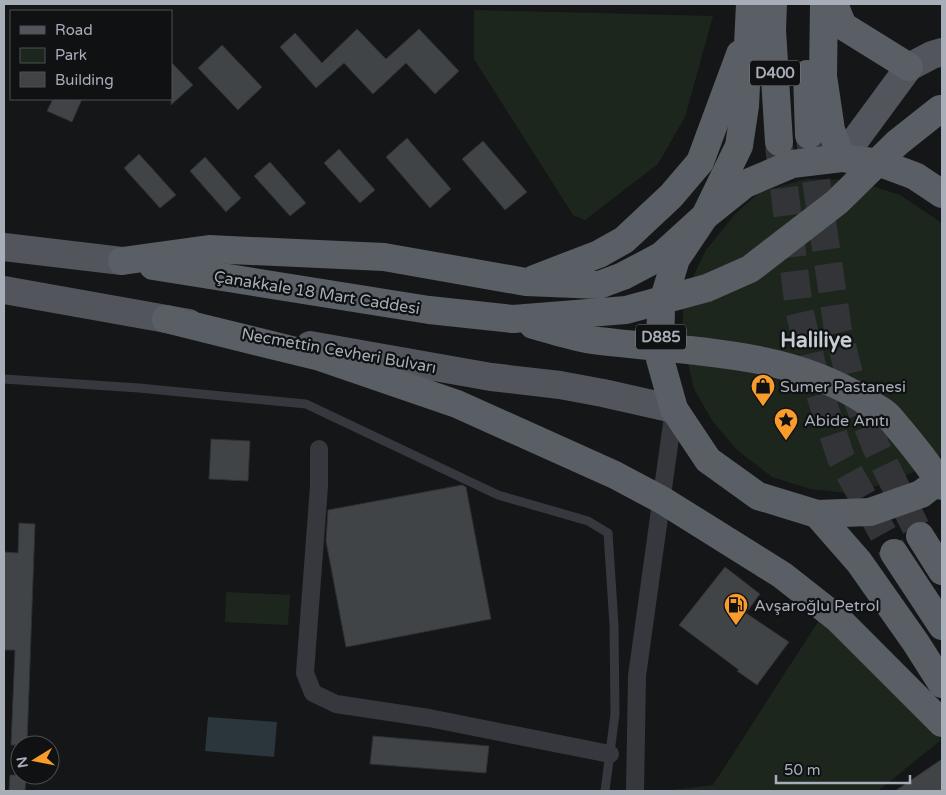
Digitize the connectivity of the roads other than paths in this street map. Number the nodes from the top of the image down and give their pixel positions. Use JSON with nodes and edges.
{"nodes":[{"id":1,"x":750,"y":4,"type":"edge"},
{"id":2,"x":774,"y":4,"type":"edge"},
{"id":3,"x":805,"y":4,"type":"edge"},
{"id":4,"x":824,"y":4,"type":"edge"},
{"id":5,"x":834,"y":4,"type":"edge"},
{"id":6,"x":748,"y":32,"type":"junction"},
{"id":7,"x":942,"y":52,"type":"edge"},
{"id":8,"x":909,"y":67,"type":"junction"},
{"id":9,"x":941,"y":108,"type":"edge"},
{"id":10,"x":810,"y":135,"type":"tunnel mouth"},
{"id":11,"x":779,"y":142,"type":"tunnel mouth"},
{"id":12,"x":842,"y":158,"type":"junction"},
{"id":13,"x":942,"y":194,"type":"edge"},
{"id":14,"x":705,"y":216,"type":"junction"},
{"id":15,"x":4,"y":247,"type":"edge"},
{"id":16,"x":122,"y":261,"type":"junction"},
{"id":17,"x":526,"y":282,"type":"junction"},
{"id":18,"x":4,"y":290,"type":"edge"},
{"id":19,"x":166,"y":319,"type":"junction"},
{"id":20,"x":512,"y":319,"type":"junction"},
{"id":21,"x":4,"y":379,"type":"edge"},
{"id":22,"x":674,"y":409,"type":"junction"},
{"id":23,"x":319,"y":449,"type":"dead end"},
{"id":24,"x":942,"y":478,"type":"edge"},
{"id":25,"x":942,"y":486,"type":"edge"},
{"id":26,"x":662,"y":500,"type":"junction"},
{"id":27,"x":817,"y":514,"type":"junction"},
{"id":28,"x":920,"y":536,"type":"tunnel mouth"},
{"id":29,"x":894,"y":553,"type":"tunnel mouth"},
{"id":30,"x":942,"y":571,"type":"edge"},
{"id":31,"x":942,"y":626,"type":"edge"},
{"id":32,"x":942,"y":684,"type":"edge"},
{"id":33,"x":942,"y":723,"type":"edge"},
{"id":34,"x":610,"y":754,"type":"junction"},
{"id":35,"x":605,"y":791,"type":"edge"},
{"id":36,"x":635,"y":791,"type":"edge"}],
"edges":[{"from":1,"to":6,"type":"highway"},
{"from":2,"to":11,"type":"highway","number":"D400"},
{"from":3,"to":10,"type":"highway","number":"D400"},
{"from":4,"to":12,"type":"highway"},
{"from":5,"to":8,"type":"highway"},
{"from":6,"to":14,"type":"highway"},
{"from":6,"to":17,"type":"highway"},
{"from":7,"to":8,"type":"main road"},
{"from":8,"to":12,"type":"main road"},
{"from":9,"to":20,"type":"highway","bridge":true},
{"from":12,"to":13,"type":"highway","number":"D885"},
{"from":12,"to":14,"type":"highway","number":"D885"},
{"from":14,"to":17,"type":"highway"},
{"from":14,"to":22,"type":"highway","number":"D885"},
{"from":15,"to":16,"type":"main road"},
{"from":16,"to":17,"type":"highway"},
{"from":16,"to":20,"type":"highway","name":"Çanakkale 18 Mart Caddesi"},
{"from":18,"to":19,"type":"main road","name":"Necmettin Cevheri Bulvarı"},
{"from":19,"to":22,"type":"main road","name":"Necmettin Cevheri Bulvarı"},
{"from":19,"to":26,"type":"highway"},
{"from":20,"to":25,"type":"highway","bridge":true},
{"from":21,"to":34,"type":"lane"},
{"from":22,"to":26,"type":"street"},
{"from":22,"to":27,"type":"highway","number":"D885"},
{"from":23,"to":34,"type":"street"},
{"from":24,"to":27,"type":"highway","number":"D885"},
{"from":26,"to":33,"type":"highway"},
{"from":26,"to":36,"type":"street"},
{"from":27,"to":32,"type":"highway"},
{"from":28,"to":30,"type":"highway"},
{"from":29,"to":31,"type":"highway"},
{"from":34,"to":35,"type":"lane"}]}
